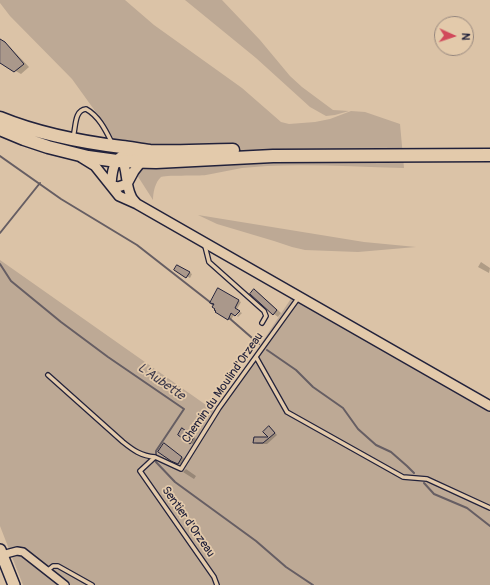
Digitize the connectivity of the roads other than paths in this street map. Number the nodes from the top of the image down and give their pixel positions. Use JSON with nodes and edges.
{"nodes":[{"id":1,"x":0,"y":118,"type":"edge"},
{"id":2,"x":0,"y":129,"type":"edge"},
{"id":3,"x":71,"y":139,"type":"junction"},
{"id":4,"x":113,"y":146,"type":"junction"},
{"id":5,"x":490,"y":149,"type":"edge"},
{"id":6,"x":149,"y":151,"type":"junction"},
{"id":7,"x":74,"y":154,"type":"junction"},
{"id":8,"x":490,"y":155,"type":"edge"},
{"id":9,"x":120,"y":159,"type":"junction"},
{"id":10,"x":141,"y":162,"type":"junction"},
{"id":11,"x":127,"y":184,"type":"junction"},
{"id":12,"x":111,"y":186,"type":"junction"},
{"id":13,"x":137,"y":204,"type":"junction"},
{"id":14,"x":205,"y":243,"type":"junction"},
{"id":15,"x":299,"y":297,"type":"junction"},
{"id":16,"x":262,"y":323,"type":"dead end"},
{"id":17,"x":256,"y":357,"type":"junction"},
{"id":18,"x":48,"y":375,"type":"dead end"},
{"id":19,"x":490,"y":406,"type":"edge"},
{"id":20,"x":156,"y":458,"type":"junction"},
{"id":21,"x":490,"y":508,"type":"edge"},
{"id":22,"x":1,"y":552,"type":"edge"},
{"id":23,"x":47,"y":571,"type":"junction"},
{"id":24,"x":14,"y":585,"type":"edge"},
{"id":25,"x":65,"y":585,"type":"edge"},
{"id":26,"x":92,"y":585,"type":"edge"},
{"id":27,"x":217,"y":585,"type":"edge"}],
"edges":[{"from":1,"to":3,"type":"main road"},
{"from":2,"to":7,"type":"main road"},
{"from":3,"to":4,"type":"main road"},
{"from":3,"to":4,"type":"lane"},
{"from":4,"to":6,"type":"main road"},
{"from":4,"to":9,"type":"street"},
{"from":5,"to":6,"type":"main road"},
{"from":6,"to":9,"type":"street"},
{"from":7,"to":9,"type":"main road"},
{"from":7,"to":12,"type":"street"},
{"from":8,"to":10,"type":"main road"},
{"from":9,"to":10,"type":"main road"},
{"from":9,"to":11,"type":"street"},
{"from":9,"to":12,"type":"street"},
{"from":10,"to":11,"type":"street"},
{"from":11,"to":12,"type":"street"},
{"from":11,"to":13,"type":"street"},
{"from":12,"to":13,"type":"street"},
{"from":13,"to":14,"type":"street"},
{"from":14,"to":15,"type":"street"},
{"from":14,"to":16,"type":"lane"},
{"from":15,"to":17,"type":"lane","name":"Chemin du Moulind'Orzeau"},
{"from":15,"to":19,"type":"street"},
{"from":17,"to":20,"type":"lane","name":"Chemin du Moulind'Orzeau"},
{"from":17,"to":21,"type":"lane"},
{"from":18,"to":20,"type":"lane"},
{"from":20,"to":27,"type":"lane","name":"Sentier d'Orzeau"},
{"from":22,"to":23,"type":"street"},
{"from":22,"to":24,"type":"main road"},
{"from":23,"to":25,"type":"street"},
{"from":23,"to":26,"type":"lane"}]}
